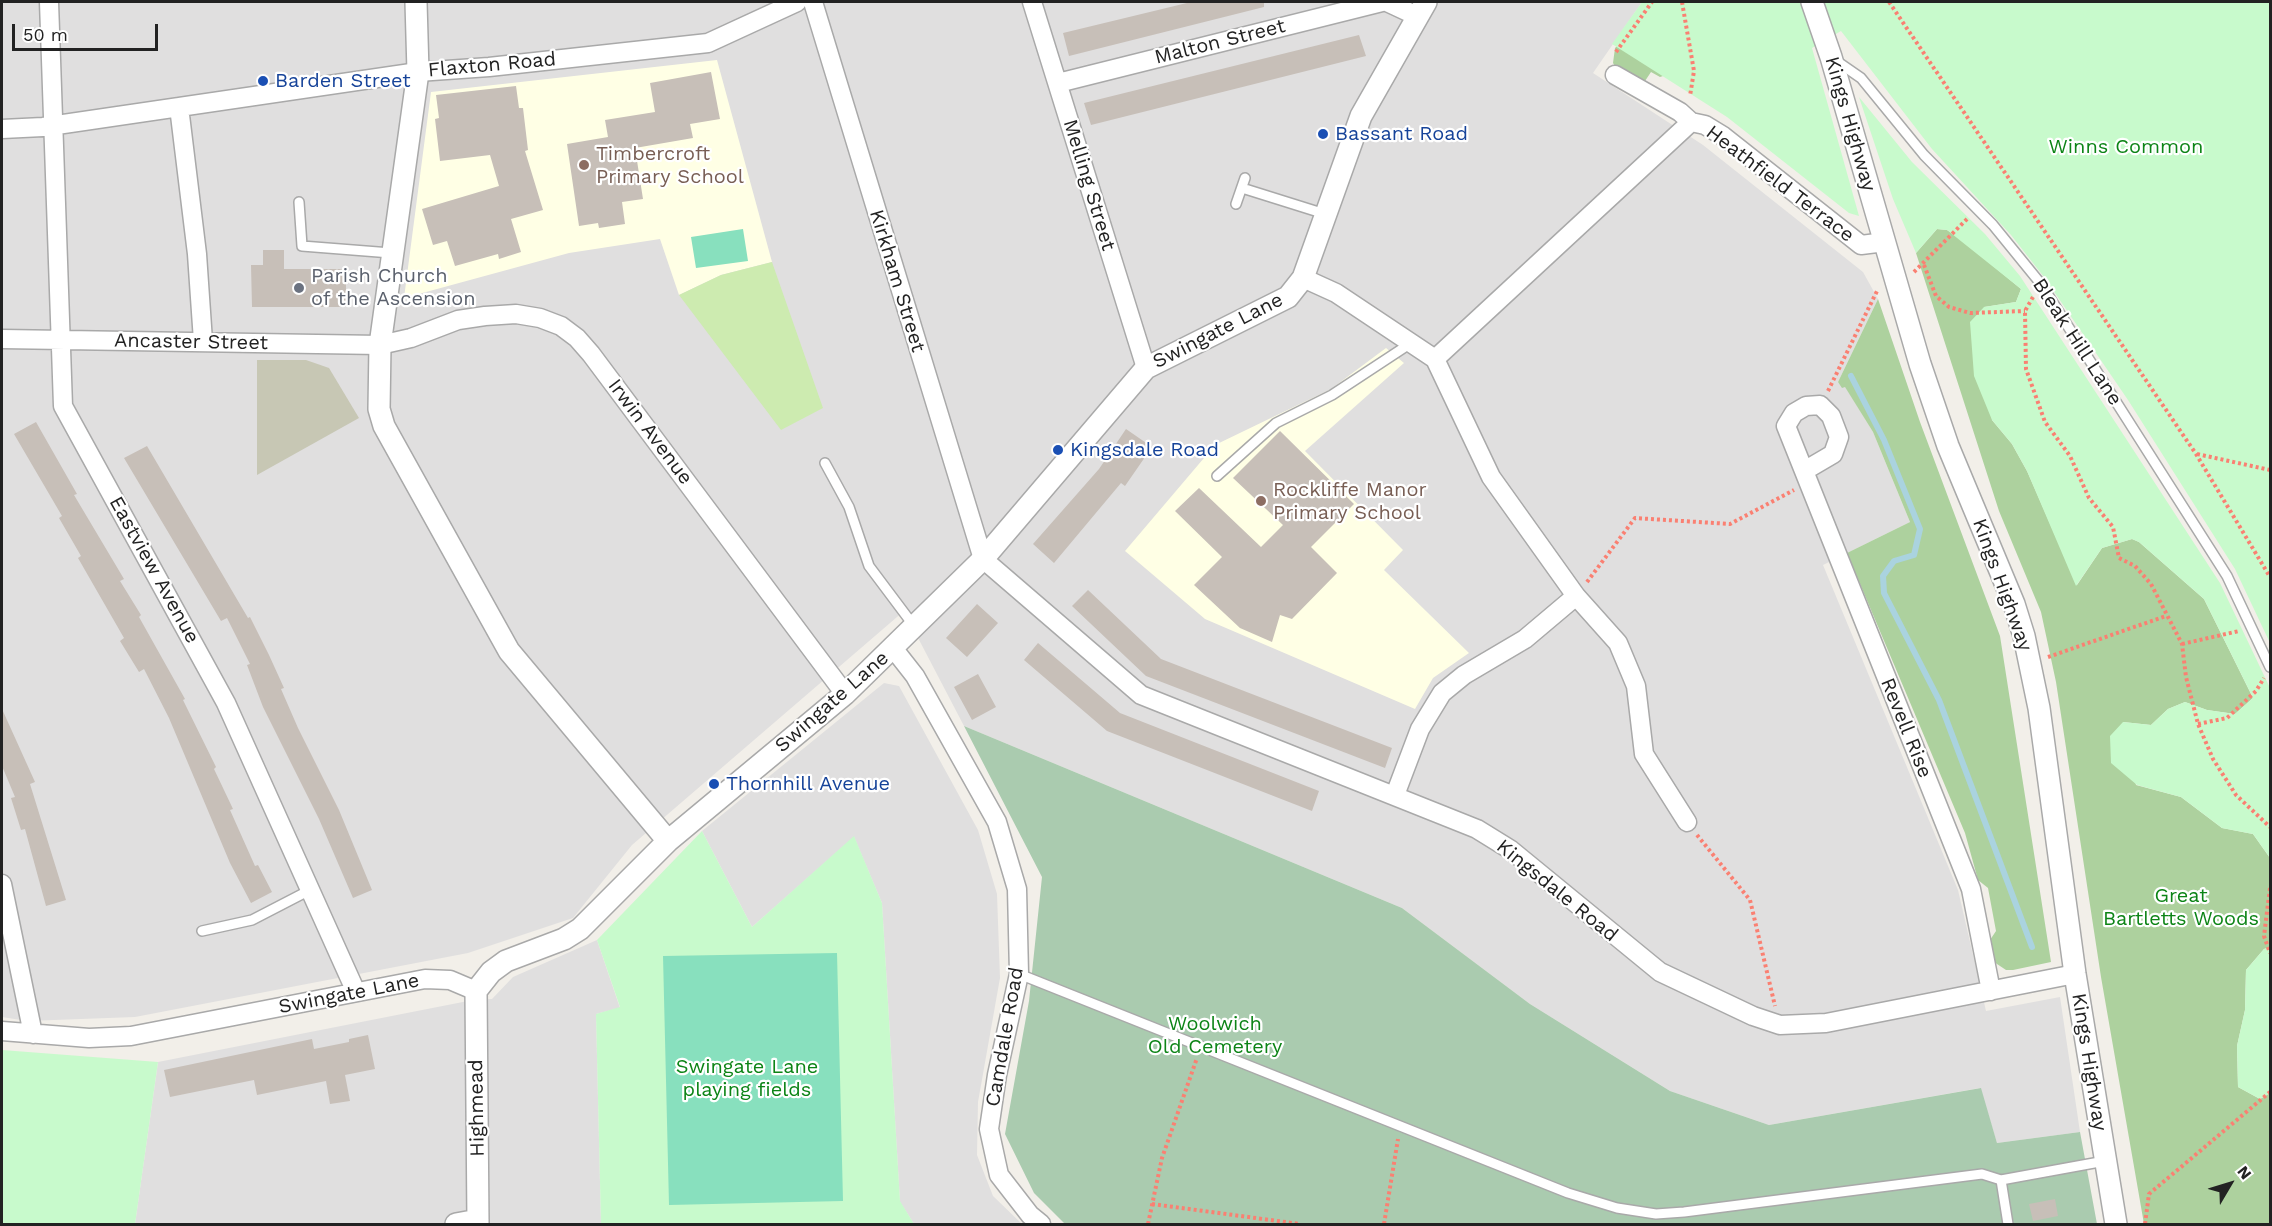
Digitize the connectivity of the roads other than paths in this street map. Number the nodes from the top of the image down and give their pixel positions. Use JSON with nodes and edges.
{"nodes":[{"id":1,"x":49,"y":2,"type":"edge"},
{"id":2,"x":416,"y":2,"type":"edge"},
{"id":3,"x":797,"y":2,"type":"edge"},
{"id":4,"x":813,"y":2,"type":"edge"},
{"id":5,"x":1032,"y":2,"type":"edge"},
{"id":6,"x":1382,"y":2,"type":"edge"},
{"id":7,"x":1387,"y":2,"type":"edge"},
{"id":8,"x":1812,"y":2,"type":"edge"},
{"id":9,"x":1422,"y":9,"type":"edge"},
{"id":10,"x":1831,"y":57,"type":"junction"},
{"id":11,"x":418,"y":72,"type":"junction"},
{"id":12,"x":1615,"y":75,"type":"dead end"},
{"id":13,"x":1058,"y":83,"type":"junction"},
{"id":14,"x":178,"y":107,"type":"junction"},
{"id":15,"x":1690,"y":122,"type":"junction"},
{"id":16,"x":53,"y":125,"type":"junction"},
{"id":17,"x":2,"y":129,"type":"edge"},
{"id":18,"x":299,"y":202,"type":"dead end"},
{"id":19,"x":1236,"y":204,"type":"dead end"},
{"id":20,"x":1325,"y":214,"type":"junction"},
{"id":21,"x":1885,"y":242,"type":"junction"},
{"id":22,"x":391,"y":254,"type":"junction"},
{"id":23,"x":1303,"y":278,"type":"junction"},
{"id":24,"x":2,"y":339,"type":"edge"},
{"id":25,"x":61,"y":340,"type":"junction"},
{"id":26,"x":203,"y":341,"type":"junction"},
{"id":27,"x":1411,"y":343,"type":"junction"},
{"id":28,"x":380,"y":345,"type":"junction"},
{"id":29,"x":1435,"y":360,"type":"junction"},
{"id":30,"x":1146,"y":368,"type":"junction"},
{"id":31,"x":825,"y":463,"type":"dead end"},
{"id":32,"x":1217,"y":476,"type":"dead end"},
{"id":33,"x":1806,"y":476,"type":"junction"},
{"id":34,"x":984,"y":559,"type":"junction"},
{"id":35,"x":1576,"y":596,"type":"junction"},
{"id":36,"x":916,"y":627,"type":"junction"},
{"id":37,"x":893,"y":648,"type":"junction"},
{"id":38,"x":2268,"y":671,"type":"edge"},
{"id":39,"x":845,"y":694,"type":"junction"},
{"id":40,"x":1395,"y":795,"type":"junction"},
{"id":41,"x":1687,"y":822,"type":"road end"},
{"id":42,"x":668,"y":841,"type":"junction"},
{"id":43,"x":2,"y":884,"type":"edge"},
{"id":44,"x":310,"y":890,"type":"junction"},
{"id":45,"x":201,"y":931,"type":"dead end"},
{"id":46,"x":1019,"y":974,"type":"junction"},
{"id":47,"x":2075,"y":974,"type":"junction"},
{"id":48,"x":476,"y":991,"type":"junction"},
{"id":49,"x":356,"y":992,"type":"junction"},
{"id":50,"x":1991,"y":992,"type":"junction"},
{"id":51,"x":2,"y":1031,"type":"edge"},
{"id":52,"x":33,"y":1034,"type":"junction"},
{"id":53,"x":2105,"y":1161,"type":"junction"},
{"id":54,"x":2001,"y":1180,"type":"junction"},
{"id":55,"x":478,"y":1222,"type":"edge"},
{"id":56,"x":456,"y":1224,"type":"edge"},
{"id":57,"x":1041,"y":1224,"type":"edge"},
{"id":58,"x":2008,"y":1224,"type":"edge"},
{"id":59,"x":2116,"y":1224,"type":"edge"}],
"edges":[{"from":1,"to":16,"type":"street","name":"Eastview Avenue"},
{"from":2,"to":11,"type":"street"},
{"from":3,"to":11,"type":"street","name":"Flaxton Road"},
{"from":4,"to":34,"type":"street","name":"Kirkham Street"},
{"from":5,"to":13,"type":"street","name":"Melling Street"},
{"from":6,"to":13,"type":"street","name":"Malton Street"},
{"from":7,"to":9,"type":"street"},
{"from":8,"to":10,"type":"street","name":"Kings Highway"},
{"from":9,"to":20,"type":"street","name":"Swingate Lane"},
{"from":10,"to":21,"type":"street","name":"Kings Highway"},
{"from":10,"to":38,"type":"lane","name":"Bleak Hill Lane"},
{"from":11,"to":14,"type":"street","name":"Flaxton Road"},
{"from":11,"to":22,"type":"street"},
{"from":12,"to":15,"type":"street","name":"Heathfield Terrace"},
{"from":13,"to":30,"type":"street","name":"Melling Street"},
{"from":14,"to":16,"type":"street","name":"Flaxton Road"},
{"from":14,"to":26,"type":"street"},
{"from":15,"to":21,"type":"street","name":"Heathfield Terrace"},
{"from":15,"to":29,"type":"street"},
{"from":16,"to":17,"type":"street","name":"Flaxton Road"},
{"from":16,"to":25,"type":"street","name":"Eastview Avenue"},
{"from":18,"to":22,"type":"lane"},
{"from":19,"to":20,"type":"lane"},
{"from":20,"to":23,"type":"street","name":"Swingate Lane"},
{"from":21,"to":47,"type":"street","name":"Kings Highway"},
{"from":22,"to":28,"type":"street"},
{"from":23,"to":27,"type":"street"},
{"from":23,"to":30,"type":"street","name":"Swingate Lane"},
{"from":24,"to":25,"type":"street","name":"Ancaster Street"},
{"from":25,"to":26,"type":"street","name":"Ancaster Street"},
{"from":25,"to":44,"type":"street","name":"Eastview Avenue"},
{"from":26,"to":28,"type":"street","name":"Ancaster Street"},
{"from":27,"to":29,"type":"street"},
{"from":27,"to":32,"type":"lane"},
{"from":28,"to":39,"type":"street","name":"Irwin Avenue"},
{"from":28,"to":42,"type":"street"},
{"from":29,"to":35,"type":"street"},
{"from":30,"to":34,"type":"street","name":"Swingate Lane"},
{"from":31,"to":36,"type":"lane"},
{"from":33,"to":33,"type":"street","name":"Revell Rise"},
{"from":33,"to":50,"type":"street","name":"Revell Rise"},
{"from":34,"to":36,"type":"street","name":"Swingate Lane"},
{"from":34,"to":40,"type":"street","name":"Kingsdale Road"},
{"from":35,"to":40,"type":"street"},
{"from":35,"to":41,"type":"street"},
{"from":36,"to":37,"type":"street","name":"Swingate Lane"},
{"from":37,"to":39,"type":"street","name":"Swingate Lane"},
{"from":37,"to":46,"type":"street","name":"Camdale Road"},
{"from":39,"to":42,"type":"street","name":"Swingate Lane"},
{"from":40,"to":50,"type":"street","name":"Kingsdale Road"},
{"from":42,"to":48,"type":"street","name":"Swingate Lane"},
{"from":43,"to":52,"type":"street"},
{"from":44,"to":45,"type":"lane"},
{"from":44,"to":49,"type":"street","name":"Eastview Avenue"},
{"from":46,"to":54,"type":"lane"},
{"from":46,"to":57,"type":"street","name":"Camdale Road"},
{"from":47,"to":50,"type":"street","name":"Kingsdale Road"},
{"from":47,"to":53,"type":"street","name":"Kings Highway"},
{"from":48,"to":49,"type":"street","name":"Swingate Lane"},
{"from":48,"to":55,"type":"street","name":"Highmead"},
{"from":49,"to":52,"type":"street","name":"Swingate Lane"},
{"from":51,"to":52,"type":"street","name":"Swingate Lane"},
{"from":53,"to":54,"type":"lane"},
{"from":53,"to":59,"type":"street","name":"Kings Highway"},
{"from":54,"to":58,"type":"lane"},
{"from":55,"to":56,"type":"street"}]}
